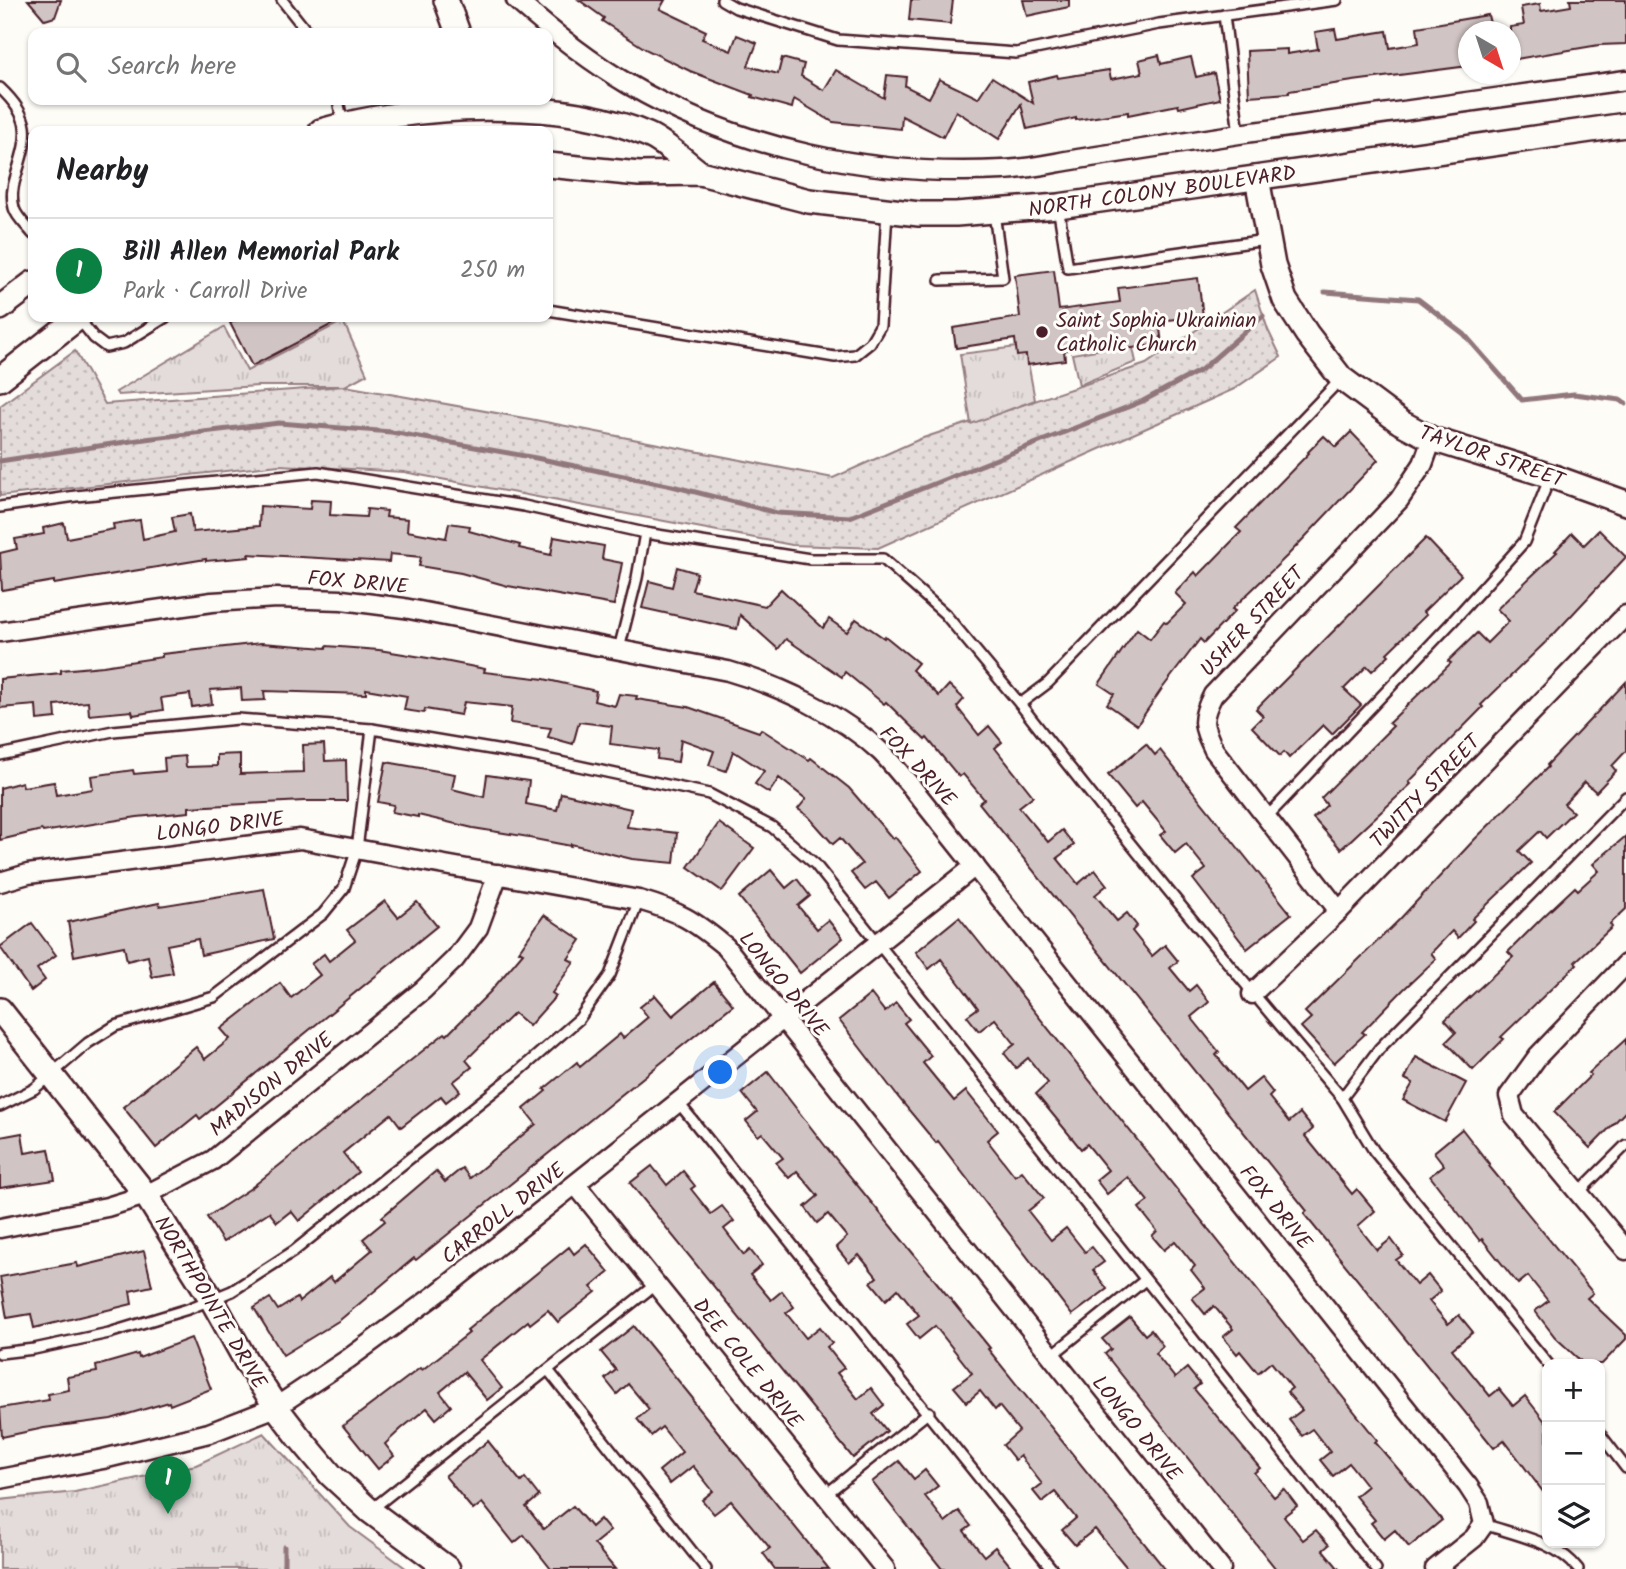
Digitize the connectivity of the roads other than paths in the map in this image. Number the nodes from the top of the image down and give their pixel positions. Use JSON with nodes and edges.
{"nodes":[{"id":1,"x":282,"y":0,"type":"edge"},
{"id":2,"x":446,"y":0,"type":"edge"},
{"id":3,"x":516,"y":0,"type":"edge"},
{"id":4,"x":722,"y":0,"type":"edge"},
{"id":5,"x":1337,"y":0,"type":"edge"},
{"id":6,"x":1224,"y":15,"type":"junction"},
{"id":7,"x":304,"y":28,"type":"edge"},
{"id":8,"x":456,"y":28,"type":"edge"},
{"id":9,"x":548,"y":28,"type":"edge"},
{"id":10,"x":553,"y":32,"type":"edge"},
{"id":11,"x":1626,"y":80,"type":"edge"},
{"id":12,"x":0,"y":88,"type":"edge"},
{"id":13,"x":339,"y":105,"type":"edge"},
{"id":14,"x":474,"y":113,"type":"edge"},
{"id":15,"x":343,"y":125,"type":"junction"},
{"id":16,"x":1626,"y":125,"type":"edge"},
{"id":17,"x":339,"y":126,"type":"edge"},
{"id":18,"x":1239,"y":134,"type":"junction"},
{"id":19,"x":553,"y":165,"type":"edge"},
{"id":20,"x":700,"y":173,"type":"junction"},
{"id":21,"x":1257,"y":178,"type":"junction"},
{"id":22,"x":1058,"y":206,"type":"junction"},
{"id":23,"x":888,"y":211,"type":"junction"},
{"id":24,"x":994,"y":213,"type":"junction"},
{"id":25,"x":28,"y":227,"type":"edge"},
{"id":26,"x":1268,"y":240,"type":"junction"},
{"id":27,"x":940,"y":280,"type":"dead end"},
{"id":28,"x":28,"y":287,"type":"edge"},
{"id":29,"x":0,"y":308,"type":"edge"},
{"id":30,"x":553,"y":311,"type":"edge"},
{"id":31,"x":73,"y":322,"type":"edge"},
{"id":32,"x":83,"y":322,"type":"edge"},
{"id":33,"x":158,"y":322,"type":"edge"},
{"id":34,"x":0,"y":379,"type":"edge"},
{"id":35,"x":1341,"y":379,"type":"junction"},
{"id":36,"x":1432,"y":439,"type":"junction"},
{"id":37,"x":1551,"y":476,"type":"junction"},
{"id":38,"x":1626,"y":503,"type":"edge"},
{"id":39,"x":0,"y":507,"type":"edge"},
{"id":40,"x":645,"y":533,"type":"junction"},
{"id":41,"x":1626,"y":615,"type":"edge"},
{"id":42,"x":0,"y":632,"type":"edge"},
{"id":43,"x":619,"y":649,"type":"junction"},
{"id":44,"x":1020,"y":704,"type":"junction"},
{"id":45,"x":372,"y":729,"type":"junction"},
{"id":46,"x":0,"y":755,"type":"edge"},
{"id":47,"x":1626,"y":797,"type":"edge"},
{"id":48,"x":1267,"y":817,"type":"junction"},
{"id":49,"x":357,"y":849,"type":"junction"},
{"id":50,"x":975,"y":866,"type":"junction"},
{"id":51,"x":498,"y":874,"type":"junction"},
{"id":52,"x":0,"y":882,"type":"edge"},
{"id":53,"x":639,"y":900,"type":"junction"},
{"id":54,"x":1339,"y":911,"type":"junction"},
{"id":55,"x":878,"y":944,"type":"junction"},
{"id":56,"x":1626,"y":964,"type":"edge"},
{"id":57,"x":1252,"y":995,"type":"junction"},
{"id":58,"x":0,"y":1010,"type":"edge"},
{"id":59,"x":783,"y":1019,"type":"junction"},
{"id":60,"x":51,"y":1076,"type":"junction"},
{"id":61,"x":1342,"y":1098,"type":"junction"},
{"id":62,"x":678,"y":1102,"type":"junction"},
{"id":63,"x":0,"y":1106,"type":"edge"},
{"id":64,"x":1626,"y":1145,"type":"edge"},
{"id":65,"x":576,"y":1185,"type":"junction"},
{"id":66,"x":1578,"y":1193,"type":"junction"},
{"id":67,"x":146,"y":1195,"type":"junction"},
{"id":68,"x":0,"y":1228,"type":"edge"},
{"id":69,"x":1626,"y":1250,"type":"edge"},
{"id":70,"x":1145,"y":1280,"type":"junction"},
{"id":71,"x":656,"y":1284,"type":"junction"},
{"id":72,"x":212,"y":1300,"type":"junction"},
{"id":73,"x":0,"y":1353,"type":"edge"},
{"id":74,"x":1051,"y":1356,"type":"junction"},
{"id":75,"x":1544,"y":1359,"type":"edge"},
{"id":76,"x":548,"y":1370,"type":"junction"},
{"id":77,"x":275,"y":1407,"type":"junction"},
{"id":78,"x":929,"y":1412,"type":"junction"},
{"id":79,"x":1605,"y":1441,"type":"edge"},
{"id":80,"x":1626,"y":1468,"type":"edge"},
{"id":81,"x":0,"y":1479,"type":"edge"},
{"id":82,"x":825,"y":1495,"type":"junction"},
{"id":83,"x":370,"y":1510,"type":"junction"},
{"id":84,"x":1484,"y":1524,"type":"junction"},
{"id":85,"x":448,"y":1569,"type":"edge"},
{"id":86,"x":706,"y":1569,"type":"edge"},
{"id":87,"x":885,"y":1569,"type":"edge"},
{"id":88,"x":1052,"y":1569,"type":"edge"},
{"id":89,"x":1221,"y":1569,"type":"edge"},
{"id":90,"x":1376,"y":1569,"type":"edge"},
{"id":91,"x":1435,"y":1569,"type":"edge"},
{"id":92,"x":1578,"y":1569,"type":"edge"}],
"edges":[{"from":1,"to":7,"type":"lane"},
{"from":2,"to":8,"type":"street"},
{"from":3,"to":9,"type":"street"},
{"from":4,"to":6,"type":"lane"},
{"from":5,"to":6,"type":"lane"},
{"from":6,"to":18,"type":"lane"},
{"from":10,"to":18,"type":"street"},
{"from":11,"to":18,"type":"street"},
{"from":12,"to":25,"type":"lane"},
{"from":13,"to":15,"type":"lane"},
{"from":14,"to":15,"type":"street","name":"NORTH COLONY BOULEVARD"},
{"from":14,"to":20,"type":"street","name":"NORTH COLONY BOULEVARD"},
{"from":15,"to":17,"type":"street","name":"NORTH COLONY BOULEVARD"},
{"from":16,"to":21,"type":"street","name":"NORTH COLONY BOULEVARD"},
{"from":19,"to":20,"type":"street","name":"NORTH COLONY BOULEVARD"},
{"from":20,"to":23,"type":"street","name":"NORTH COLONY BOULEVARD"},
{"from":21,"to":22,"type":"street","name":"NORTH COLONY BOULEVARD"},
{"from":21,"to":26,"type":"street","name":"TAYLOR STREET"},
{"from":22,"to":24,"type":"street","name":"NORTH COLONY BOULEVARD"},
{"from":22,"to":26,"type":"lane"},
{"from":23,"to":24,"type":"street","name":"NORTH COLONY BOULEVARD"},
{"from":23,"to":30,"type":"lane"},
{"from":24,"to":27,"type":"lane"},
{"from":26,"to":35,"type":"street","name":"TAYLOR STREET"},
{"from":28,"to":29,"type":"street"},
{"from":31,"to":34,"type":"street"},
{"from":32,"to":33,"type":"lane"},
{"from":35,"to":36,"type":"street","name":"TAYLOR STREET"},
{"from":35,"to":44,"type":"lane"},
{"from":36,"to":37,"type":"street","name":"TAYLOR STREET"},
{"from":36,"to":48,"type":"street","name":"USHER STREET"},
{"from":37,"to":38,"type":"street","name":"TAYLOR STREET"},
{"from":37,"to":48,"type":"lane"},
{"from":39,"to":40,"type":"lane"},
{"from":40,"to":43,"type":"lane"},
{"from":40,"to":44,"type":"lane"},
{"from":41,"to":54,"type":"street","name":"TWITTY STREET"},
{"from":42,"to":43,"type":"street","name":"FOX DRIVE"},
{"from":43,"to":50,"type":"street","name":"FOX DRIVE"},
{"from":44,"to":57,"type":"lane"},
{"from":45,"to":46,"type":"lane"},
{"from":45,"to":49,"type":"lane"},
{"from":45,"to":55,"type":"lane"},
{"from":47,"to":61,"type":"lane"},
{"from":48,"to":54,"type":"street","name":"USHER STREET"},
{"from":49,"to":51,"type":"street","name":"LONGO DRIVE"},
{"from":49,"to":52,"type":"street","name":"LONGO DRIVE"},
{"from":49,"to":60,"type":"lane"},
{"from":50,"to":55,"type":"street","name":"CARROLL DRIVE"},
{"from":50,"to":84,"type":"street","name":"FOX DRIVE"},
{"from":51,"to":53,"type":"street","name":"LONGO DRIVE"},
{"from":51,"to":67,"type":"street","name":"MADISON DRIVE"},
{"from":53,"to":59,"type":"street","name":"LONGO DRIVE"},
{"from":53,"to":72,"type":"lane"},
{"from":54,"to":57,"type":"street","name":"TWITTY STREET"},
{"from":55,"to":59,"type":"street","name":"CARROLL DRIVE"},
{"from":55,"to":70,"type":"lane"},
{"from":56,"to":66,"type":"street"},
{"from":57,"to":61,"type":"lane"},
{"from":58,"to":60,"type":"street","name":"NORTHPOINTE DRIVE"},
{"from":59,"to":62,"type":"street","name":"CARROLL DRIVE"},
{"from":59,"to":74,"type":"street","name":"LONGO DRIVE"},
{"from":60,"to":63,"type":"lane"},
{"from":60,"to":67,"type":"street","name":"NORTHPOINTE DRIVE"},
{"from":61,"to":75,"type":"lane"},
{"from":62,"to":65,"type":"street","name":"CARROLL DRIVE"},
{"from":62,"to":78,"type":"lane"},
{"from":64,"to":66,"type":"lane"},
{"from":65,"to":71,"type":"street","name":"DEE COLE DRIVE"},
{"from":65,"to":77,"type":"street","name":"CARROLL DRIVE"},
{"from":66,"to":69,"type":"street"},
{"from":67,"to":68,"type":"street","name":"MADISON DRIVE"},
{"from":67,"to":72,"type":"street","name":"NORTHPOINTE DRIVE"},
{"from":70,"to":74,"type":"lane"},
{"from":70,"to":90,"type":"lane"},
{"from":71,"to":76,"type":"lane"},
{"from":71,"to":82,"type":"street","name":"DEE COLE DRIVE"},
{"from":72,"to":73,"type":"lane"},
{"from":72,"to":77,"type":"street","name":"NORTHPOINTE DRIVE"},
{"from":74,"to":89,"type":"street","name":"LONGO DRIVE"},
{"from":76,"to":83,"type":"lane"},
{"from":76,"to":86,"type":"lane"},
{"from":77,"to":81,"type":"street","name":"CARROLL DRIVE"},
{"from":77,"to":83,"type":"street","name":"NORTHPOINTE DRIVE"},
{"from":78,"to":82,"type":"lane"},
{"from":78,"to":88,"type":"lane"},
{"from":79,"to":80,"type":"lane"},
{"from":82,"to":87,"type":"street","name":"DEE COLE DRIVE"},
{"from":83,"to":85,"type":"street","name":"NORTHPOINTE DRIVE"},
{"from":84,"to":91,"type":"street"},
{"from":84,"to":92,"type":"lane"}]}
